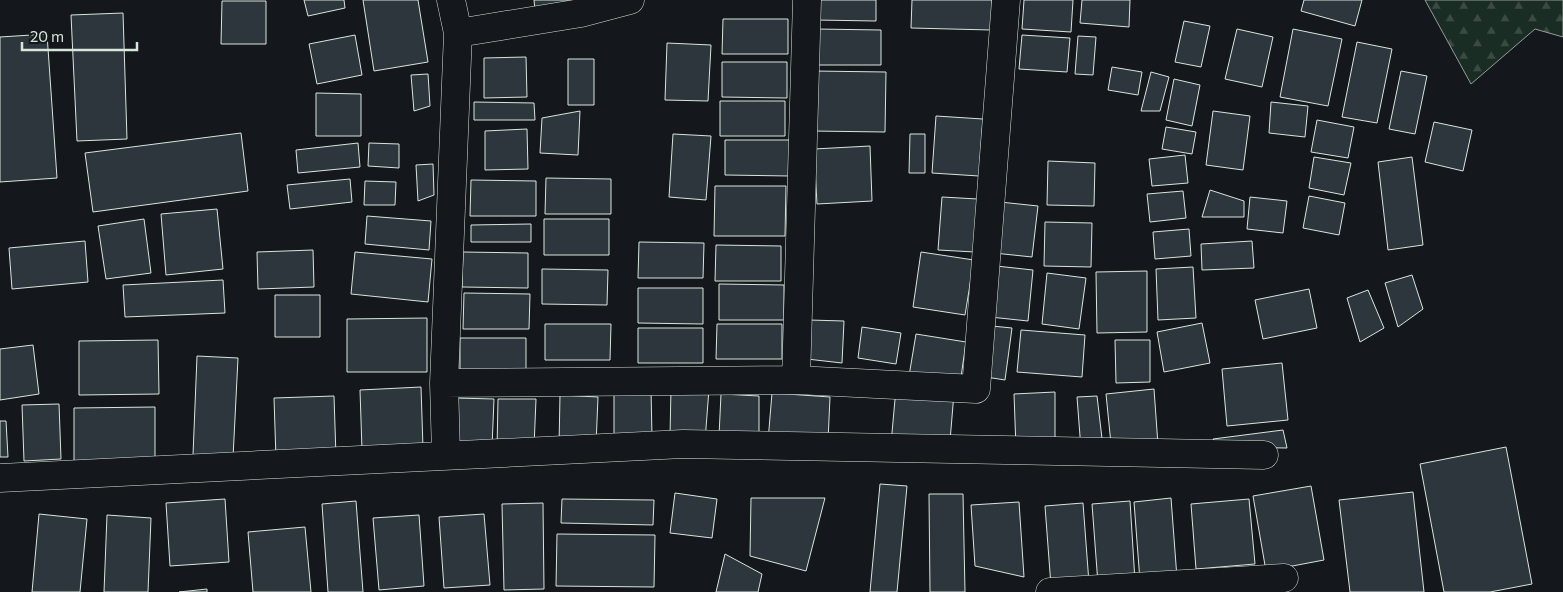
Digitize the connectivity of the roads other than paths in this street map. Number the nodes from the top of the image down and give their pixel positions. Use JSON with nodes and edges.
{"nodes":[{"id":1,"x":451,"y":0,"type":"edge"},
{"id":2,"x":630,"y":0,"type":"edge"},
{"id":3,"x":807,"y":0,"type":"edge"},
{"id":4,"x":1006,"y":0,"type":"edge"},
{"id":5,"x":458,"y":33,"type":"junction"},
{"id":6,"x":796,"y":380,"type":"junction"},
{"id":7,"x":444,"y":383,"type":"junction"},
{"id":8,"x":446,"y":454,"type":"junction"},
{"id":9,"x":1264,"y":455,"type":"dead end"},
{"id":10,"x":0,"y":478,"type":"edge"},
{"id":11,"x":1284,"y":578,"type":"dead end"},
{"id":12,"x":1050,"y":592,"type":"edge"}],
"edges":[{"from":1,"to":5,"type":"street"},
{"from":2,"to":5,"type":"street"},
{"from":3,"to":6,"type":"street"},
{"from":4,"to":6,"type":"street"},
{"from":5,"to":7,"type":"street"},
{"from":6,"to":7,"type":"street"},
{"from":7,"to":8,"type":"street"},
{"from":8,"to":9,"type":"street"},
{"from":8,"to":10,"type":"street"},
{"from":11,"to":12,"type":"street"}]}
